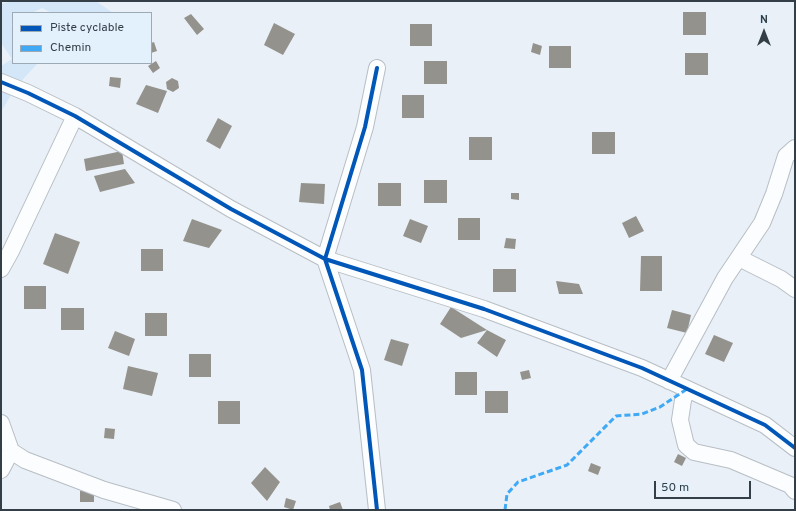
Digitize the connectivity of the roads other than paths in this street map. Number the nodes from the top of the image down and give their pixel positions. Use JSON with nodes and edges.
{"nodes":[{"id":1,"x":377,"y":68,"type":"dead end"},
{"id":2,"x":1,"y":82,"type":"edge"},
{"id":3,"x":75,"y":116,"type":"junction"},
{"id":4,"x":795,"y":148,"type":"edge"},
{"id":5,"x":739,"y":258,"type":"junction"},
{"id":6,"x":325,"y":259,"type":"junction"},
{"id":7,"x":1,"y":269,"type":"edge"},
{"id":8,"x":795,"y":289,"type":"edge"},
{"id":9,"x":669,"y":381,"type":"junction"},
{"id":10,"x":687,"y":389,"type":"junction"},
{"id":11,"x":1,"y":423,"type":"edge"},
{"id":12,"x":795,"y":448,"type":"edge"},
{"id":13,"x":11,"y":451,"type":"junction"},
{"id":14,"x":1,"y":470,"type":"edge"},
{"id":15,"x":795,"y":491,"type":"edge"},
{"id":16,"x":173,"y":510,"type":"edge"},
{"id":17,"x":377,"y":510,"type":"edge"}],
"edges":[{"from":1,"to":6,"type":"street"},
{"from":2,"to":3,"type":"street"},
{"from":3,"to":6,"type":"street"},
{"from":3,"to":7,"type":"street"},
{"from":4,"to":5,"type":"street"},
{"from":5,"to":8,"type":"street"},
{"from":5,"to":9,"type":"street"},
{"from":6,"to":9,"type":"street"},
{"from":6,"to":17,"type":"street"},
{"from":9,"to":10,"type":"street"},
{"from":10,"to":12,"type":"street"},
{"from":10,"to":15,"type":"street"},
{"from":11,"to":13,"type":"street"},
{"from":13,"to":14,"type":"street"},
{"from":13,"to":16,"type":"street"}]}
